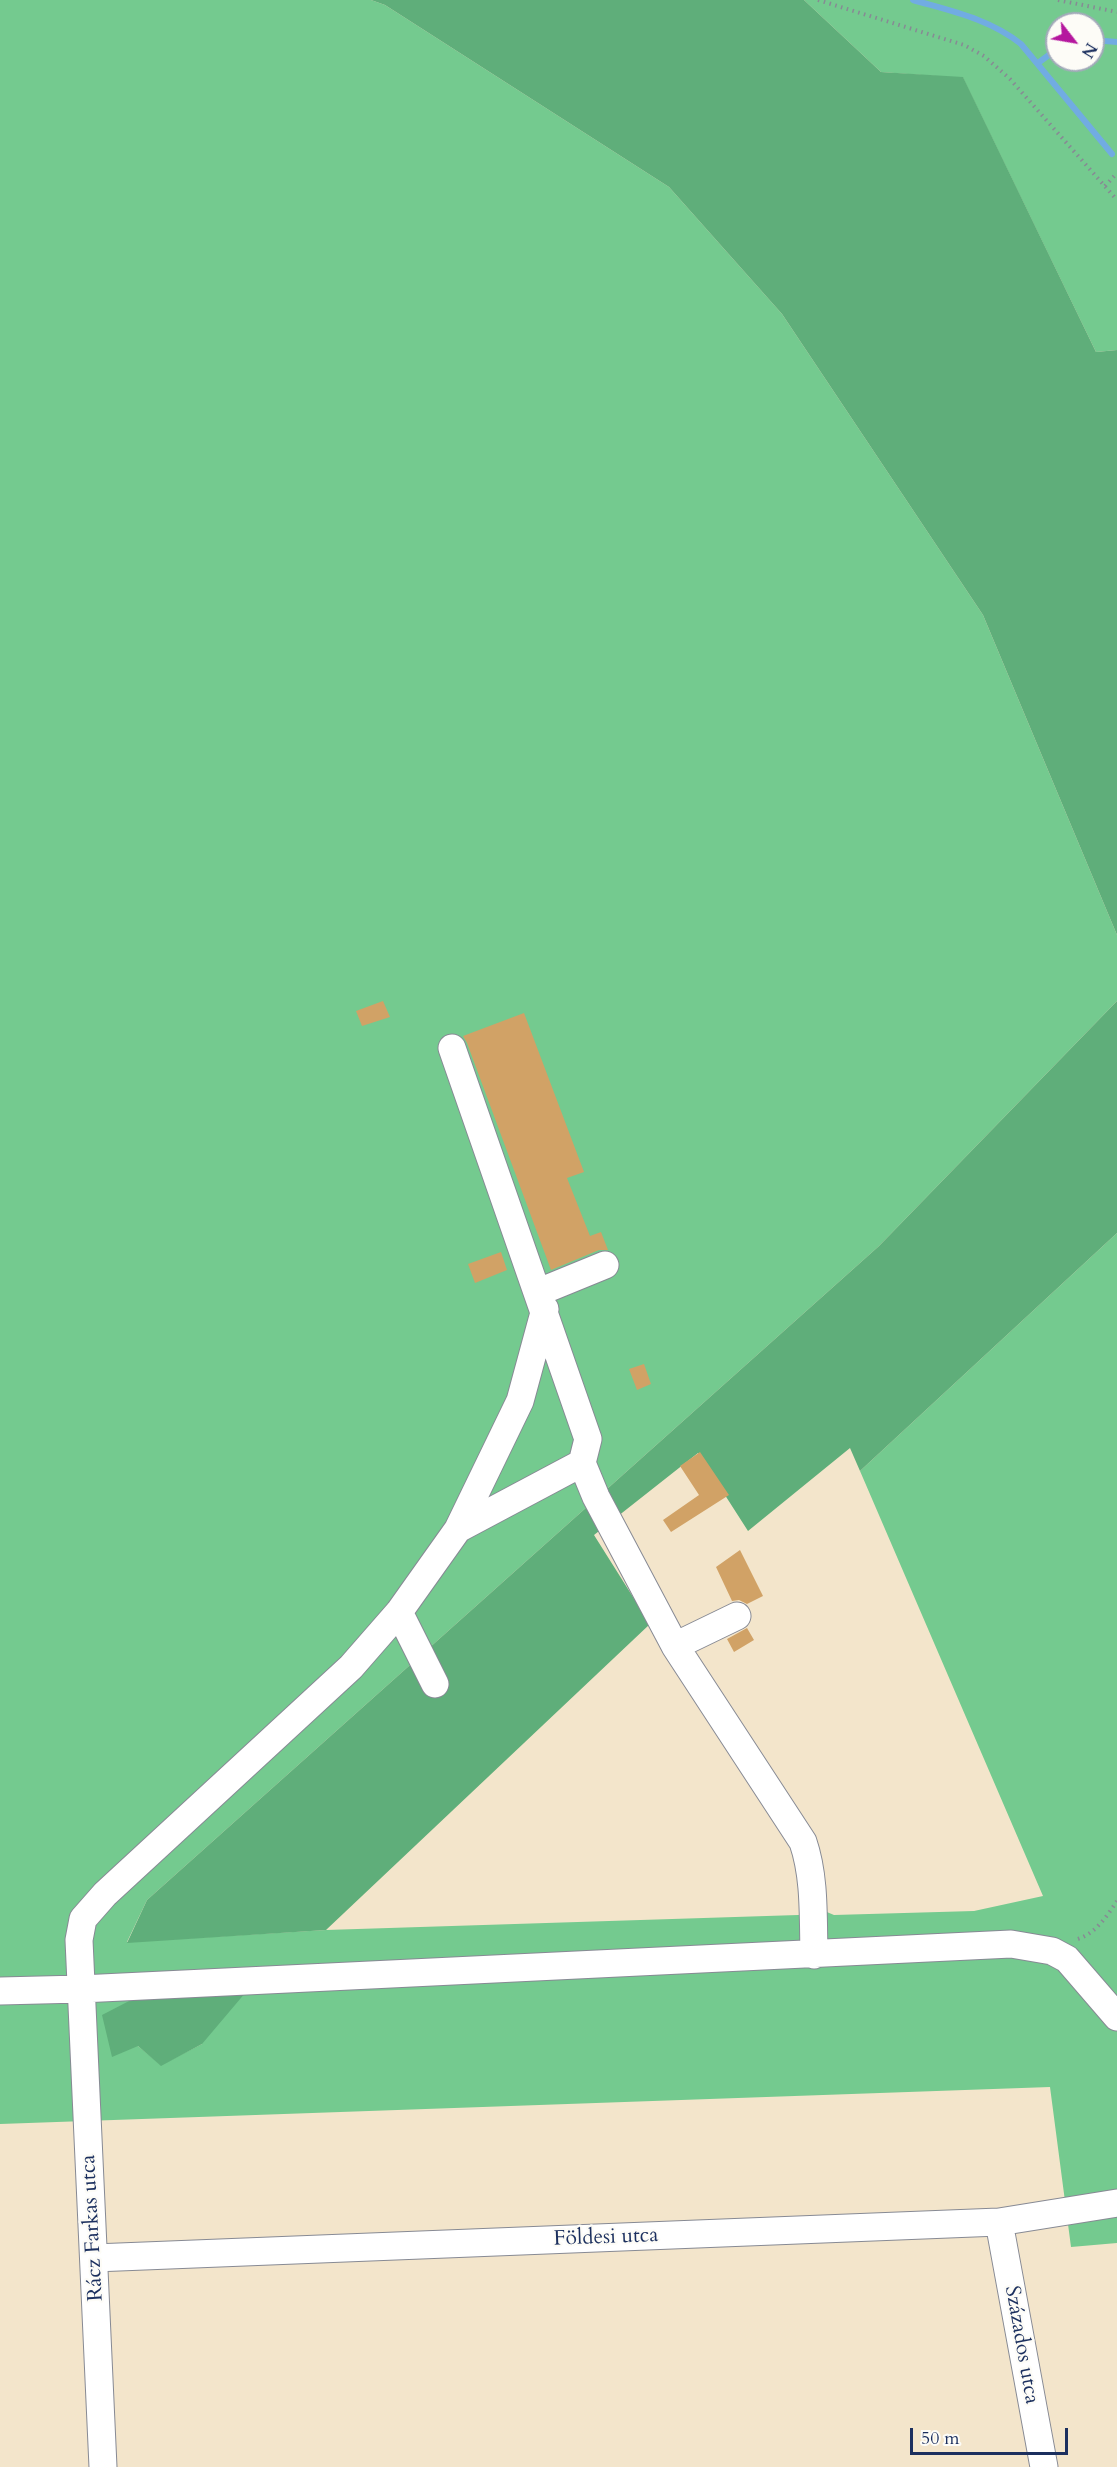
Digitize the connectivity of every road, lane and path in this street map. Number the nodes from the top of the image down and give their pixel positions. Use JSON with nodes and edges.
{"nodes":[{"id":1,"x":818,"y":0,"type":"edge"},
{"id":2,"x":1058,"y":0,"type":"edge"},
{"id":3,"x":1117,"y":12,"type":"edge"},
{"id":4,"x":1117,"y":173,"type":"edge"},
{"id":5,"x":1105,"y":186,"type":"junction"},
{"id":6,"x":1117,"y":200,"type":"edge"},
{"id":7,"x":452,"y":1048,"type":"dead end"},
{"id":8,"x":605,"y":1265,"type":"dead end"},
{"id":9,"x":542,"y":1300,"type":"junction"},
{"id":10,"x":582,"y":1463,"type":"junction"},
{"id":11,"x":458,"y":1529,"type":"junction"},
{"id":12,"x":399,"y":1612,"type":"junction"},
{"id":13,"x":737,"y":1616,"type":"dead end"},
{"id":14,"x":675,"y":1646,"type":"junction"},
{"id":15,"x":435,"y":1683,"type":"dead end"},
{"id":16,"x":1117,"y":1900,"type":"edge"},
{"id":17,"x":1038,"y":1947,"type":"junction"},
{"id":18,"x":814,"y":1954,"type":"junction"},
{"id":19,"x":81,"y":1989,"type":"junction"},
{"id":20,"x":0,"y":1991,"type":"edge"},
{"id":21,"x":1117,"y":2017,"type":"edge"},
{"id":22,"x":1117,"y":2204,"type":"edge"},
{"id":23,"x":999,"y":2222,"type":"junction"},
{"id":24,"x":94,"y":2258,"type":"junction"},
{"id":25,"x":103,"y":2467,"type":"edge"},
{"id":26,"x":1044,"y":2467,"type":"edge"}],
"edges":[{"from":1,"to":5,"type":"path"},
{"from":2,"to":3,"type":"path"},
{"from":4,"to":5,"type":"path"},
{"from":5,"to":6,"type":"path"},
{"from":7,"to":9,"type":"street"},
{"from":8,"to":9,"type":"street"},
{"from":9,"to":10,"type":"street"},
{"from":9,"to":11,"type":"street","name":"Rácz Farkas utca"},
{"from":10,"to":11,"type":"street"},
{"from":10,"to":14,"type":"street"},
{"from":11,"to":12,"type":"street","name":"Rácz Farkas utca"},
{"from":12,"to":15,"type":"street"},
{"from":12,"to":19,"type":"street","name":"Rácz Farkas utca"},
{"from":13,"to":14,"type":"street"},
{"from":14,"to":18,"type":"street"},
{"from":16,"to":17,"type":"path"},
{"from":17,"to":18,"type":"street"},
{"from":17,"to":21,"type":"street"},
{"from":18,"to":19,"type":"street"},
{"from":19,"to":20,"type":"street"},
{"from":19,"to":24,"type":"street","name":"Rácz Farkas utca"},
{"from":22,"to":23,"type":"street","name":"Földesi utca"},
{"from":23,"to":24,"type":"street","name":"Földesi utca"},
{"from":23,"to":26,"type":"street","name":"Százados utca"},
{"from":24,"to":25,"type":"street","name":"Rácz Farkas utca"}]}
